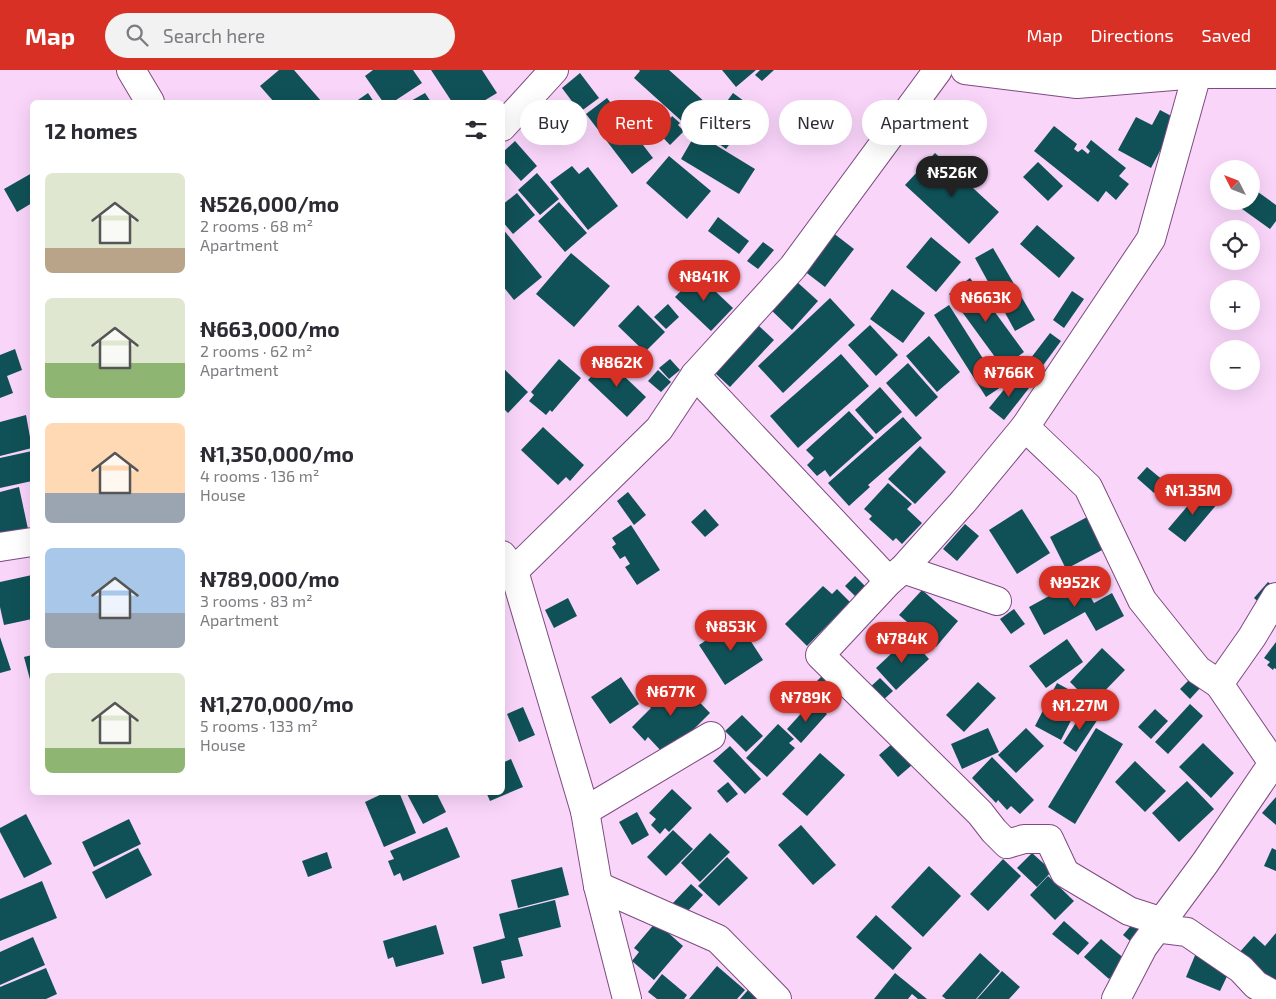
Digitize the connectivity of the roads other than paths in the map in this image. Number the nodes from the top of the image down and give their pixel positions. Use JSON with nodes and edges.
{"nodes":[{"id":1,"x":131,"y":70,"type":"edge"},
{"id":2,"x":554,"y":70,"type":"edge"},
{"id":3,"x":938,"y":70,"type":"edge"},
{"id":4,"x":965,"y":70,"type":"edge"},
{"id":5,"x":1197,"y":74,"type":"junction"},
{"id":6,"x":1276,"y":74,"type":"edge"},
{"id":7,"x":149,"y":100,"type":"edge"},
{"id":8,"x":505,"y":124,"type":"edge"},
{"id":9,"x":695,"y":375,"type":"junction"},
{"id":10,"x":1025,"y":428,"type":"junction"},
{"id":11,"x":30,"y":542,"type":"edge"},
{"id":12,"x":0,"y":547,"type":"edge"},
{"id":13,"x":508,"y":563,"type":"edge"},
{"id":14,"x":896,"y":575,"type":"junction"},
{"id":15,"x":1276,"y":597,"type":"edge"},
{"id":16,"x":997,"y":601,"type":"dead end"},
{"id":17,"x":1219,"y":684,"type":"junction"},
{"id":18,"x":711,"y":736,"type":"dead end"},
{"id":19,"x":1274,"y":764,"type":"edge"},
{"id":20,"x":585,"y":812,"type":"junction"},
{"id":21,"x":598,"y":886,"type":"junction"},
{"id":22,"x":1160,"y":921,"type":"junction"},
{"id":23,"x":1276,"y":996,"type":"edge"},
{"id":24,"x":627,"y":999,"type":"edge"},
{"id":25,"x":776,"y":999,"type":"edge"},
{"id":26,"x":1116,"y":999,"type":"edge"}],
"edges":[{"from":1,"to":7,"type":"street"},
{"from":2,"to":8,"type":"street"},
{"from":3,"to":9,"type":"street"},
{"from":4,"to":5,"type":"street"},
{"from":5,"to":6,"type":"street"},
{"from":5,"to":10,"type":"street"},
{"from":9,"to":13,"type":"street"},
{"from":9,"to":14,"type":"street"},
{"from":10,"to":14,"type":"street"},
{"from":10,"to":17,"type":"street"},
{"from":11,"to":12,"type":"street"},
{"from":13,"to":20,"type":"street"},
{"from":14,"to":16,"type":"street"},
{"from":14,"to":22,"type":"street"},
{"from":15,"to":17,"type":"street"},
{"from":17,"to":19,"type":"street"},
{"from":18,"to":20,"type":"street"},
{"from":19,"to":22,"type":"street"},
{"from":20,"to":21,"type":"street"},
{"from":21,"to":24,"type":"street"},
{"from":21,"to":25,"type":"street"},
{"from":22,"to":23,"type":"street"},
{"from":22,"to":26,"type":"street"}]}
